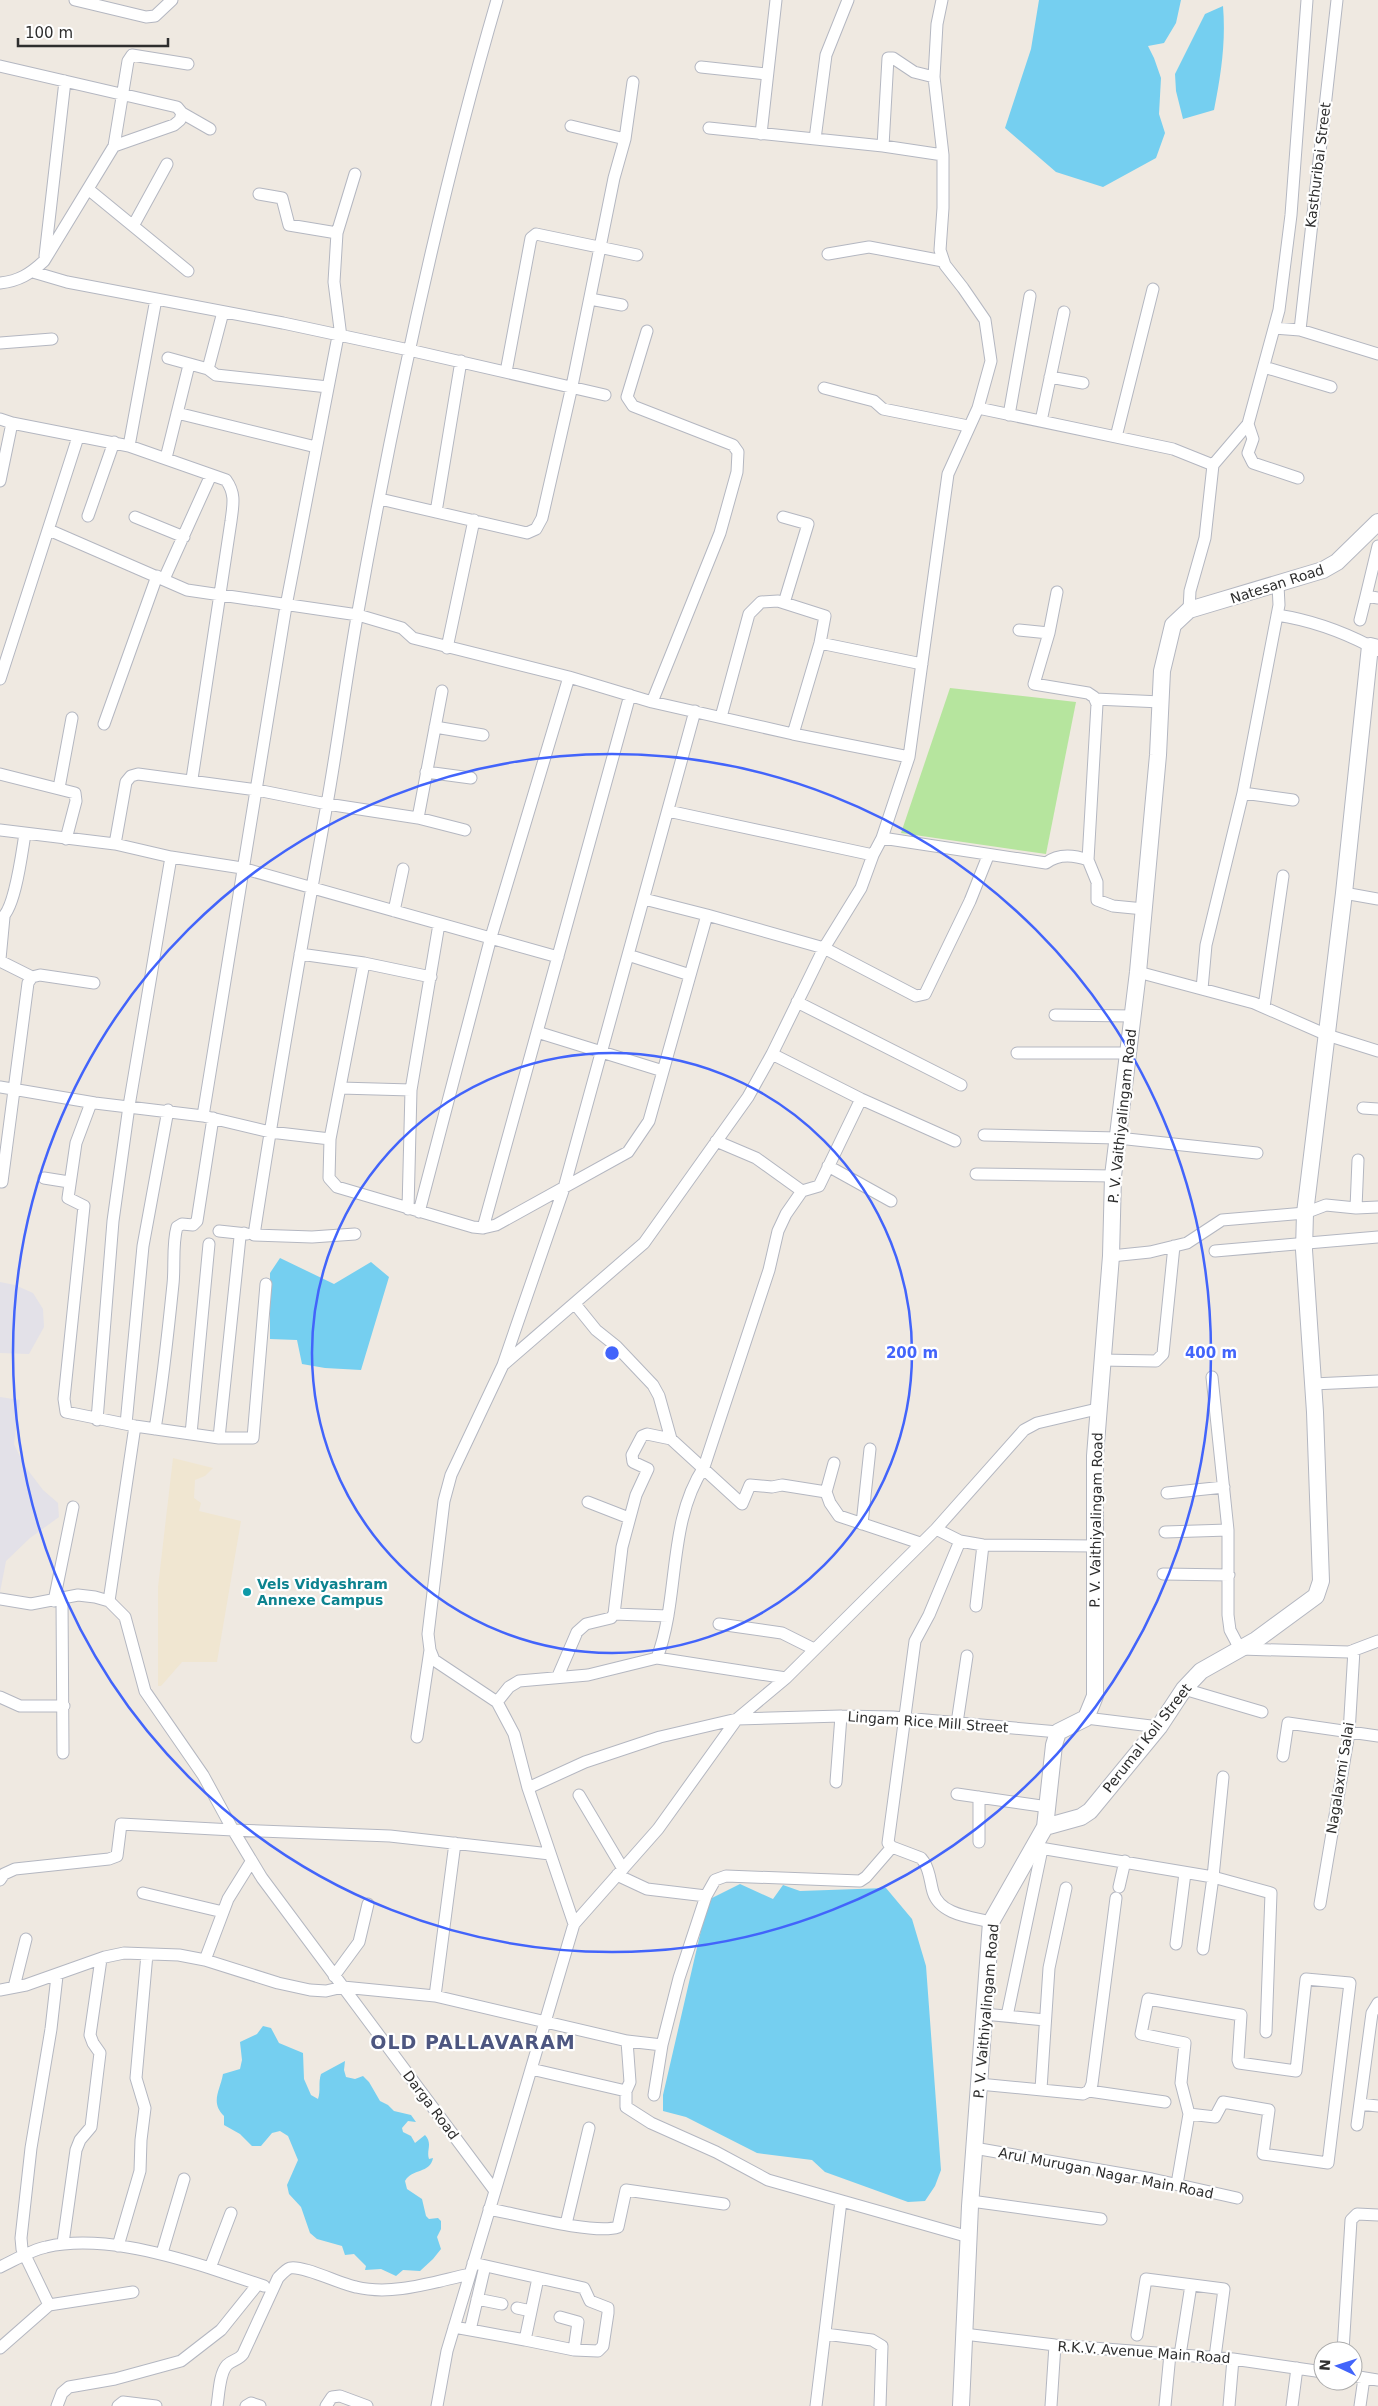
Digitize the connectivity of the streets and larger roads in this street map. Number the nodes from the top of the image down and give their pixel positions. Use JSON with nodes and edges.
{"nodes":[{"id":1,"x":75,"y":0,"type":"edge"},
{"id":2,"x":172,"y":0,"type":"edge"},
{"id":3,"x":497,"y":0,"type":"edge"},
{"id":4,"x":776,"y":0,"type":"edge"},
{"id":5,"x":848,"y":0,"type":"edge"},
{"id":6,"x":942,"y":0,"type":"edge"},
{"id":7,"x":1307,"y":0,"type":"edge"},
{"id":8,"x":1337,"y":0,"type":"edge"},
{"id":9,"x":188,"y":64,"type":"dead end"},
{"id":10,"x":0,"y":66,"type":"edge"},
{"id":11,"x":700,"y":67,"type":"dead end"},
{"id":12,"x":767,"y":74,"type":"junction"},
{"id":13,"x":934,"y":77,"type":"junction"},
{"id":14,"x":65,"y":81,"type":"junction"},
{"id":15,"x":633,"y":82,"type":"dead end"},
{"id":16,"x":123,"y":95,"type":"junction"},
{"id":17,"x":182,"y":114,"type":"junction"},
{"id":18,"x":571,"y":126,"type":"dead end"},
{"id":19,"x":709,"y":128,"type":"dead end"},
{"id":20,"x":210,"y":129,"type":"dead end"},
{"id":21,"x":761,"y":134,"type":"junction"},
{"id":22,"x":625,"y":139,"type":"junction"},
{"id":23,"x":815,"y":139,"type":"junction"},
{"id":24,"x":114,"y":146,"type":"junction"},
{"id":25,"x":883,"y":146,"type":"junction"},
{"id":26,"x":943,"y":155,"type":"junction"},
{"id":27,"x":167,"y":164,"type":"dead end"},
{"id":28,"x":355,"y":174,"type":"dead end"},
{"id":29,"x":88,"y":189,"type":"junction"},
{"id":30,"x":259,"y":194,"type":"dead end"},
{"id":31,"x":132,"y":226,"type":"junction"},
{"id":32,"x":337,"y":233,"type":"junction"},
{"id":33,"x":600,"y":247,"type":"junction"},
{"id":34,"x":828,"y":254,"type":"dead end"},
{"id":35,"x":637,"y":255,"type":"dead end"},
{"id":36,"x":44,"y":261,"type":"junction"},
{"id":37,"x":943,"y":261,"type":"junction"},
{"id":38,"x":188,"y":271,"type":"dead end"},
{"id":39,"x":33,"y":272,"type":"junction"},
{"id":40,"x":0,"y":283,"type":"edge"},
{"id":41,"x":1153,"y":289,"type":"dead end"},
{"id":42,"x":1030,"y":296,"type":"dead end"},
{"id":43,"x":156,"y":299,"type":"junction"},
{"id":44,"x":590,"y":299,"type":"junction"},
{"id":45,"x":622,"y":305,"type":"dead end"},
{"id":46,"x":223,"y":312,"type":"junction"},
{"id":47,"x":1064,"y":312,"type":"dead end"},
{"id":48,"x":1274,"y":328,"type":"junction"},
{"id":49,"x":1300,"y":330,"type":"junction"},
{"id":50,"x":648,"y":331,"type":"dead end"},
{"id":51,"x":340,"y":336,"type":"junction"},
{"id":52,"x":52,"y":339,"type":"dead end"},
{"id":53,"x":0,"y":343,"type":"edge"},
{"id":54,"x":409,"y":350,"type":"junction"},
{"id":55,"x":1378,"y":354,"type":"edge"},
{"id":56,"x":168,"y":358,"type":"dead end"},
{"id":57,"x":461,"y":361,"type":"junction"},
{"id":58,"x":189,"y":365,"type":"junction"},
{"id":59,"x":1264,"y":367,"type":"junction"},
{"id":60,"x":208,"y":369,"type":"junction"},
{"id":61,"x":506,"y":372,"type":"junction"},
{"id":62,"x":1050,"y":377,"type":"junction"},
{"id":63,"x":1083,"y":383,"type":"dead end"},
{"id":64,"x":572,"y":386,"type":"junction"},
{"id":65,"x":328,"y":387,"type":"junction"},
{"id":66,"x":1331,"y":387,"type":"dead end"},
{"id":67,"x":824,"y":388,"type":"dead end"},
{"id":68,"x":605,"y":395,"type":"dead end"},
{"id":69,"x":978,"y":408,"type":"junction"},
{"id":70,"x":177,"y":413,"type":"junction"},
{"id":71,"x":1009,"y":415,"type":"junction"},
{"id":72,"x":0,"y":419,"type":"edge"},
{"id":73,"x":1041,"y":421,"type":"junction"},
{"id":74,"x":12,"y":423,"type":"junction"},
{"id":75,"x":1248,"y":424,"type":"junction"},
{"id":76,"x":968,"y":426,"type":"junction"},
{"id":77,"x":78,"y":437,"type":"junction"},
{"id":78,"x":1116,"y":438,"type":"junction"},
{"id":79,"x":114,"y":442,"type":"junction"},
{"id":80,"x":129,"y":446,"type":"junction"},
{"id":81,"x":316,"y":447,"type":"junction"},
{"id":82,"x":166,"y":458,"type":"junction"},
{"id":83,"x":1212,"y":465,"type":"junction"},
{"id":84,"x":211,"y":475,"type":"junction"},
{"id":85,"x":1298,"y":478,"type":"dead end"},
{"id":86,"x":0,"y":480,"type":"edge"},
{"id":87,"x":380,"y":500,"type":"junction"},
{"id":88,"x":436,"y":512,"type":"junction"},
{"id":89,"x":88,"y":516,"type":"dead end"},
{"id":90,"x":135,"y":516,"type":"dead end"},
{"id":91,"x":783,"y":517,"type":"dead end"},
{"id":92,"x":474,"y":520,"type":"junction"},
{"id":93,"x":1378,"y":522,"type":"edge"},
{"id":94,"x":49,"y":530,"type":"junction"},
{"id":95,"x":184,"y":537,"type":"junction"},
{"id":96,"x":1373,"y":543,"type":"edge"},
{"id":97,"x":161,"y":577,"type":"junction"},
{"id":98,"x":1278,"y":585,"type":"junction"},
{"id":99,"x":1057,"y":592,"type":"dead end"},
{"id":100,"x":220,"y":596,"type":"junction"},
{"id":101,"x":1372,"y":597,"type":"edge"},
{"id":102,"x":784,"y":603,"type":"junction"},
{"id":103,"x":286,"y":606,"type":"junction"},
{"id":104,"x":1189,"y":610,"type":"junction"},
{"id":105,"x":358,"y":615,"type":"junction"},
{"id":106,"x":1277,"y":615,"type":"junction"},
{"id":107,"x":1360,"y":620,"type":"dead end"},
{"id":108,"x":1019,"y":630,"type":"dead end"},
{"id":109,"x":1049,"y":633,"type":"junction"},
{"id":110,"x":820,"y":644,"type":"junction"},
{"id":111,"x":1374,"y":647,"type":"edge"},
{"id":112,"x":447,"y":648,"type":"junction"},
{"id":113,"x":922,"y":664,"type":"junction"},
{"id":114,"x":569,"y":677,"type":"junction"},
{"id":115,"x":0,"y":679,"type":"edge"},
{"id":116,"x":442,"y":690,"type":"dead end"},
{"id":117,"x":630,"y":695,"type":"junction"},
{"id":118,"x":1095,"y":699,"type":"junction"},
{"id":119,"x":652,"y":702,"type":"junction"},
{"id":120,"x":1161,"y":702,"type":"junction"},
{"id":121,"x":695,"y":711,"type":"junction"},
{"id":122,"x":720,"y":717,"type":"junction"},
{"id":123,"x":72,"y":718,"type":"dead end"},
{"id":124,"x":104,"y":724,"type":"dead end"},
{"id":125,"x":435,"y":727,"type":"junction"},
{"id":126,"x":793,"y":734,"type":"junction"},
{"id":127,"x":483,"y":735,"type":"dead end"},
{"id":128,"x":909,"y":757,"type":"junction"},
{"id":129,"x":426,"y":772,"type":"junction"},
{"id":130,"x":0,"y":774,"type":"edge"},
{"id":131,"x":472,"y":778,"type":"dead end"},
{"id":132,"x":192,"y":779,"type":"junction"},
{"id":133,"x":59,"y":788,"type":"junction"},
{"id":134,"x":257,"y":790,"type":"junction"},
{"id":135,"x":1243,"y":793,"type":"junction"},
{"id":136,"x":1293,"y":800,"type":"dead end"},
{"id":137,"x":327,"y":804,"type":"junction"},
{"id":138,"x":668,"y":811,"type":"junction"},
{"id":139,"x":418,"y":818,"type":"junction"},
{"id":140,"x":0,"y":830,"type":"edge"},
{"id":141,"x":465,"y":830,"type":"dead end"},
{"id":142,"x":26,"y":834,"type":"junction"},
{"id":143,"x":882,"y":838,"type":"junction"},
{"id":144,"x":66,"y":839,"type":"junction"},
{"id":145,"x":115,"y":844,"type":"junction"},
{"id":146,"x":873,"y":855,"type":"junction"},
{"id":147,"x":988,"y":856,"type":"junction"},
{"id":148,"x":171,"y":857,"type":"junction"},
{"id":149,"x":1088,"y":860,"type":"junction"},
{"id":150,"x":242,"y":868,"type":"junction"},
{"id":151,"x":403,"y":869,"type":"dead end"},
{"id":152,"x":1283,"y":876,"type":"dead end"},
{"id":153,"x":310,"y":889,"type":"junction"},
{"id":154,"x":1344,"y":893,"type":"junction"},
{"id":155,"x":644,"y":899,"type":"junction"},
{"id":156,"x":1378,"y":899,"type":"edge"},
{"id":157,"x":1144,"y":909,"type":"junction"},
{"id":158,"x":394,"y":912,"type":"junction"},
{"id":159,"x":707,"y":916,"type":"junction"},
{"id":160,"x":2,"y":918,"type":"edge"},
{"id":161,"x":439,"y":924,"type":"junction"},
{"id":162,"x":491,"y":937,"type":"junction"},
{"id":163,"x":824,"y":948,"type":"junction"},
{"id":164,"x":300,"y":954,"type":"junction"},
{"id":165,"x":628,"y":955,"type":"junction"},
{"id":166,"x":558,"y":956,"type":"junction"},
{"id":167,"x":0,"y":960,"type":"edge"},
{"id":168,"x":364,"y":963,"type":"junction"},
{"id":169,"x":1138,"y":972,"type":"junction"},
{"id":170,"x":690,"y":975,"type":"junction"},
{"id":171,"x":431,"y":976,"type":"junction"},
{"id":172,"x":32,"y":978,"type":"junction"},
{"id":173,"x":94,"y":983,"type":"dead end"},
{"id":174,"x":1202,"y":988,"type":"junction"},
{"id":175,"x":797,"y":1002,"type":"junction"},
{"id":176,"x":1264,"y":1007,"type":"junction"},
{"id":177,"x":1055,"y":1015,"type":"dead end"},
{"id":178,"x":1133,"y":1016,"type":"junction"},
{"id":179,"x":537,"y":1032,"type":"junction"},
{"id":180,"x":1326,"y":1035,"type":"junction"},
{"id":181,"x":1378,"y":1051,"type":"edge"},
{"id":182,"x":1018,"y":1052,"type":"dead end"},
{"id":183,"x":602,"y":1053,"type":"junction"},
{"id":184,"x":1128,"y":1053,"type":"junction"},
{"id":185,"x":772,"y":1054,"type":"junction"},
{"id":186,"x":663,"y":1071,"type":"junction"},
{"id":187,"x":961,"y":1086,"type":"dead end"},
{"id":188,"x":0,"y":1087,"type":"edge"},
{"id":189,"x":340,"y":1088,"type":"junction"},
{"id":190,"x":15,"y":1090,"type":"junction"},
{"id":191,"x":411,"y":1090,"type":"junction"},
{"id":192,"x":861,"y":1099,"type":"junction"},
{"id":193,"x":91,"y":1103,"type":"junction"},
{"id":194,"x":129,"y":1106,"type":"junction"},
{"id":195,"x":1363,"y":1108,"type":"dead end"},
{"id":196,"x":1378,"y":1109,"type":"edge"},
{"id":197,"x":168,"y":1110,"type":"junction"},
{"id":198,"x":208,"y":1117,"type":"junction"},
{"id":199,"x":270,"y":1132,"type":"junction"},
{"id":200,"x":984,"y":1135,"type":"dead end"},
{"id":201,"x":1118,"y":1138,"type":"junction"},
{"id":202,"x":330,"y":1139,"type":"junction"},
{"id":203,"x":716,"y":1141,"type":"junction"},
{"id":204,"x":956,"y":1141,"type":"dead end"},
{"id":205,"x":1257,"y":1153,"type":"dead end"},
{"id":206,"x":1358,"y":1160,"type":"dead end"},
{"id":207,"x":828,"y":1166,"type":"junction"},
{"id":208,"x":976,"y":1174,"type":"dead end"},
{"id":209,"x":1113,"y":1176,"type":"junction"},
{"id":210,"x":44,"y":1178,"type":"dead end"},
{"id":211,"x":2,"y":1182,"type":"dead end"},
{"id":212,"x":69,"y":1182,"type":"junction"},
{"id":213,"x":564,"y":1188,"type":"junction"},
{"id":214,"x":802,"y":1191,"type":"junction"},
{"id":215,"x":891,"y":1201,"type":"dead end"},
{"id":216,"x":1378,"y":1207,"type":"edge"},
{"id":217,"x":1356,"y":1208,"type":"junction"},
{"id":218,"x":414,"y":1211,"type":"junction"},
{"id":219,"x":1305,"y":1213,"type":"junction"},
{"id":220,"x":483,"y":1228,"type":"junction"},
{"id":221,"x":219,"y":1231,"type":"dead end"},
{"id":222,"x":249,"y":1234,"type":"junction"},
{"id":223,"x":354,"y":1234,"type":"dead end"},
{"id":224,"x":1378,"y":1237,"type":"edge"},
{"id":225,"x":209,"y":1244,"type":"dead end"},
{"id":226,"x":1304,"y":1245,"type":"junction"},
{"id":227,"x":1174,"y":1246,"type":"junction"},
{"id":228,"x":1215,"y":1251,"type":"dead end"},
{"id":229,"x":1111,"y":1256,"type":"junction"},
{"id":230,"x":266,"y":1284,"type":"dead end"},
{"id":231,"x":575,"y":1304,"type":"junction"},
{"id":232,"x":1101,"y":1360,"type":"junction"},
{"id":233,"x":503,"y":1365,"type":"junction"},
{"id":234,"x":1212,"y":1377,"type":"dead end"},
{"id":235,"x":1378,"y":1381,"type":"edge"},
{"id":236,"x":1313,"y":1384,"type":"junction"},
{"id":237,"x":1098,"y":1409,"type":"junction"},
{"id":238,"x":97,"y":1420,"type":"junction"},
{"id":239,"x":131,"y":1425,"type":"junction"},
{"id":240,"x":155,"y":1429,"type":"junction"},
{"id":241,"x":191,"y":1434,"type":"junction"},
{"id":242,"x":219,"y":1438,"type":"junction"},
{"id":243,"x":671,"y":1439,"type":"junction"},
{"id":244,"x":870,"y":1449,"type":"dead end"},
{"id":245,"x":834,"y":1462,"type":"dead end"},
{"id":246,"x":704,"y":1467,"type":"junction"},
{"id":247,"x":1224,"y":1487,"type":"junction"},
{"id":248,"x":826,"y":1492,"type":"junction"},
{"id":249,"x":1167,"y":1492,"type":"dead end"},
{"id":250,"x":588,"y":1502,"type":"dead end"},
{"id":251,"x":73,"y":1507,"type":"dead end"},
{"id":252,"x":629,"y":1518,"type":"junction"},
{"id":253,"x":862,"y":1524,"type":"junction"},
{"id":254,"x":936,"y":1529,"type":"junction"},
{"id":255,"x":1228,"y":1530,"type":"junction"},
{"id":256,"x":1165,"y":1532,"type":"dead end"},
{"id":257,"x":960,"y":1541,"type":"junction"},
{"id":258,"x":920,"y":1543,"type":"junction"},
{"id":259,"x":983,"y":1545,"type":"junction"},
{"id":260,"x":1095,"y":1546,"type":"junction"},
{"id":261,"x":1162,"y":1574,"type":"dead end"},
{"id":262,"x":1229,"y":1575,"type":"junction"},
{"id":263,"x":0,"y":1599,"type":"edge"},
{"id":264,"x":58,"y":1601,"type":"junction"},
{"id":265,"x":109,"y":1601,"type":"junction"},
{"id":266,"x":976,"y":1606,"type":"dead end"},
{"id":267,"x":614,"y":1614,"type":"junction"},
{"id":268,"x":668,"y":1616,"type":"junction"},
{"id":269,"x":719,"y":1624,"type":"dead end"},
{"id":270,"x":1378,"y":1641,"type":"edge"},
{"id":271,"x":1240,"y":1648,"type":"junction"},
{"id":272,"x":814,"y":1649,"type":"junction"},
{"id":273,"x":430,"y":1650,"type":"junction"},
{"id":274,"x":1354,"y":1650,"type":"junction"},
{"id":275,"x":967,"y":1656,"type":"dead end"},
{"id":276,"x":657,"y":1658,"type":"junction"},
{"id":277,"x":558,"y":1676,"type":"junction"},
{"id":278,"x":786,"y":1678,"type":"junction"},
{"id":279,"x":1184,"y":1689,"type":"junction"},
{"id":280,"x":0,"y":1697,"type":"edge"},
{"id":281,"x":497,"y":1702,"type":"junction"},
{"id":282,"x":64,"y":1706,"type":"junction"},
{"id":283,"x":1262,"y":1712,"type":"dead end"},
{"id":284,"x":841,"y":1716,"type":"junction"},
{"id":285,"x":1086,"y":1718,"type":"junction"},
{"id":286,"x":737,"y":1719,"type":"junction"},
{"id":287,"x":906,"y":1719,"type":"junction"},
{"id":288,"x":957,"y":1723,"type":"junction"},
{"id":289,"x":1159,"y":1727,"type":"junction"},
{"id":290,"x":1058,"y":1732,"type":"junction"},
{"id":291,"x":1349,"y":1733,"type":"junction"},
{"id":292,"x":1378,"y":1736,"type":"edge"},
{"id":293,"x":417,"y":1737,"type":"dead end"},
{"id":294,"x":63,"y":1752,"type":"dead end"},
{"id":295,"x":1283,"y":1756,"type":"dead end"},
{"id":296,"x":1223,"y":1777,"type":"dead end"},
{"id":297,"x":836,"y":1782,"type":"dead end"},
{"id":298,"x":528,"y":1788,"type":"junction"},
{"id":299,"x":958,"y":1794,"type":"dead end"},
{"id":300,"x":579,"y":1795,"type":"dead end"},
{"id":301,"x":979,"y":1797,"type":"junction"},
{"id":302,"x":1048,"y":1807,"type":"junction"},
{"id":303,"x":1045,"y":1827,"type":"junction"},
{"id":304,"x":232,"y":1830,"type":"junction"},
{"id":305,"x":979,"y":1842,"type":"dead end"},
{"id":306,"x":455,"y":1843,"type":"junction"},
{"id":307,"x":892,"y":1848,"type":"junction"},
{"id":308,"x":1038,"y":1848,"type":"junction"},
{"id":309,"x":550,"y":1854,"type":"junction"},
{"id":310,"x":1125,"y":1861,"type":"junction"},
{"id":311,"x":251,"y":1862,"type":"junction"},
{"id":312,"x":620,"y":1872,"type":"junction"},
{"id":313,"x":1186,"y":1873,"type":"junction"},
{"id":314,"x":1214,"y":1877,"type":"junction"},
{"id":315,"x":0,"y":1880,"type":"edge"},
{"id":316,"x":1066,"y":1888,"type":"dead end"},
{"id":317,"x":143,"y":1893,"type":"dead end"},
{"id":318,"x":706,"y":1896,"type":"junction"},
{"id":319,"x":368,"y":1904,"type":"dead end"},
{"id":320,"x":1320,"y":1904,"type":"dead end"},
{"id":321,"x":223,"y":1912,"type":"junction"},
{"id":322,"x":991,"y":1922,"type":"junction"},
{"id":323,"x":574,"y":1924,"type":"junction"},
{"id":324,"x":26,"y":1940,"type":"dead end"},
{"id":325,"x":1176,"y":1944,"type":"dead end"},
{"id":326,"x":1203,"y":1949,"type":"dead end"},
{"id":327,"x":147,"y":1954,"type":"junction"},
{"id":328,"x":101,"y":1959,"type":"junction"},
{"id":329,"x":205,"y":1960,"type":"junction"},
{"id":330,"x":57,"y":1976,"type":"junction"},
{"id":331,"x":334,"y":1976,"type":"junction"},
{"id":332,"x":14,"y":1987,"type":"junction"},
{"id":333,"x":343,"y":1987,"type":"junction"},
{"id":334,"x":0,"y":1990,"type":"edge"},
{"id":335,"x":436,"y":1996,"type":"junction"},
{"id":336,"x":1378,"y":2003,"type":"edge"},
{"id":337,"x":984,"y":2014,"type":"junction"},
{"id":338,"x":1008,"y":2016,"type":"junction"},
{"id":339,"x":1045,"y":2020,"type":"junction"},
{"id":340,"x":545,"y":2022,"type":"junction"},
{"id":341,"x":1266,"y":2032,"type":"dead end"},
{"id":342,"x":627,"y":2040,"type":"junction"},
{"id":343,"x":662,"y":2046,"type":"junction"},
{"id":344,"x":531,"y":2069,"type":"junction"},
{"id":345,"x":979,"y":2084,"type":"junction"},
{"id":346,"x":1041,"y":2088,"type":"junction"},
{"id":347,"x":626,"y":2091,"type":"junction"},
{"id":348,"x":1089,"y":2091,"type":"junction"},
{"id":349,"x":654,"y":2095,"type":"dead end"},
{"id":350,"x":1166,"y":2102,"type":"dead end"},
{"id":351,"x":1360,"y":2104,"type":"junction"},
{"id":352,"x":1378,"y":2106,"type":"edge"},
{"id":353,"x":1189,"y":2114,"type":"junction"},
{"id":354,"x":1357,"y":2125,"type":"dead end"},
{"id":355,"x":589,"y":2128,"type":"dead end"},
{"id":356,"x":974,"y":2148,"type":"junction"},
{"id":357,"x":184,"y":2179,"type":"dead end"},
{"id":358,"x":1177,"y":2184,"type":"junction"},
{"id":359,"x":494,"y":2191,"type":"junction"},
{"id":360,"x":1237,"y":2198,"type":"dead end"},
{"id":361,"x":841,"y":2201,"type":"junction"},
{"id":362,"x":971,"y":2201,"type":"junction"},
{"id":363,"x":724,"y":2204,"type":"dead end"},
{"id":364,"x":489,"y":2208,"type":"junction"},
{"id":365,"x":231,"y":2212,"type":"dead end"},
{"id":366,"x":1378,"y":2215,"type":"edge"},
{"id":367,"x":1101,"y":2219,"type":"dead end"},
{"id":368,"x":566,"y":2224,"type":"junction"},
{"id":369,"x":969,"y":2237,"type":"junction"},
{"id":370,"x":63,"y":2243,"type":"junction"},
{"id":371,"x":118,"y":2246,"type":"junction"},
{"id":372,"x":162,"y":2253,"type":"junction"},
{"id":373,"x":25,"y":2256,"type":"junction"},
{"id":374,"x":0,"y":2266,"type":"edge"},
{"id":375,"x":485,"y":2266,"type":"junction"},
{"id":376,"x":210,"y":2268,"type":"junction"},
{"id":377,"x":471,"y":2269,"type":"junction"},
{"id":378,"x":538,"y":2278,"type":"junction"},
{"id":379,"x":258,"y":2284,"type":"junction"},
{"id":380,"x":1191,"y":2285,"type":"junction"},
{"id":381,"x":273,"y":2290,"type":"junction"},
{"id":382,"x":133,"y":2292,"type":"dead end"},
{"id":383,"x":477,"y":2299,"type":"junction"},
{"id":384,"x":502,"y":2304,"type":"dead end"},
{"id":385,"x":49,"y":2305,"type":"junction"},
{"id":386,"x":517,"y":2308,"type":"dead end"},
{"id":387,"x":531,"y":2311,"type":"junction"},
{"id":388,"x":560,"y":2317,"type":"dead end"},
{"id":389,"x":454,"y":2327,"type":"junction"},
{"id":390,"x":470,"y":2330,"type":"junction"},
{"id":391,"x":825,"y":2334,"type":"junction"},
{"id":392,"x":964,"y":2334,"type":"junction"},
{"id":393,"x":1137,"y":2335,"type":"dead end"},
{"id":394,"x":525,"y":2340,"type":"junction"},
{"id":395,"x":1344,"y":2341,"type":"edge"},
{"id":396,"x":1055,"y":2345,"type":"junction"},
{"id":397,"x":0,"y":2348,"type":"edge"},
{"id":398,"x":574,"y":2350,"type":"junction"},
{"id":399,"x":1175,"y":2355,"type":"junction"},
{"id":400,"x":1215,"y":2357,"type":"junction"},
{"id":401,"x":1233,"y":2358,"type":"junction"},
{"id":402,"x":1297,"y":2368,"type":"junction"},
{"id":403,"x":1313,"y":2370,"type":"edge"},
{"id":404,"x":1363,"y":2378,"type":"edge"},
{"id":405,"x":1378,"y":2380,"type":"edge"},
{"id":406,"x":1359,"y":2391,"type":"edge"},
{"id":407,"x":57,"y":2406,"type":"edge"},
{"id":408,"x":118,"y":2406,"type":"edge"},
{"id":409,"x":156,"y":2406,"type":"edge"},
{"id":410,"x":217,"y":2406,"type":"edge"},
{"id":411,"x":246,"y":2406,"type":"edge"},
{"id":412,"x":260,"y":2406,"type":"edge"},
{"id":413,"x":326,"y":2406,"type":"edge"},
{"id":414,"x":367,"y":2406,"type":"edge"},
{"id":415,"x":437,"y":2406,"type":"edge"},
{"id":416,"x":816,"y":2406,"type":"edge"},
{"id":417,"x":880,"y":2406,"type":"edge"},
{"id":418,"x":961,"y":2406,"type":"edge"},
{"id":419,"x":1051,"y":2406,"type":"edge"},
{"id":420,"x":1166,"y":2406,"type":"edge"},
{"id":421,"x":1229,"y":2406,"type":"edge"},
{"id":422,"x":1292,"y":2406,"type":"edge"},
{"id":423,"x":1360,"y":2406,"type":"edge"}],
"edges":[{"from":1,"to":2,"type":"street"},
{"from":3,"to":54,"type":"street"},
{"from":4,"to":12,"type":"street"},
{"from":5,"to":23,"type":"street"},
{"from":6,"to":13,"type":"street"},
{"from":7,"to":48,"type":"street"},
{"from":8,"to":49,"type":"street","name":"Kasthuribai Street"},
{"from":9,"to":16,"type":"street"},
{"from":10,"to":14,"type":"street"},
{"from":11,"to":12,"type":"street"},
{"from":12,"to":21,"type":"street"},
{"from":13,"to":25,"type":"street"},
{"from":13,"to":26,"type":"street"},
{"from":14,"to":16,"type":"street"},
{"from":14,"to":36,"type":"street"},
{"from":15,"to":22,"type":"street"},
{"from":16,"to":17,"type":"street"},
{"from":16,"to":24,"type":"street"},
{"from":17,"to":20,"type":"street"},
{"from":17,"to":24,"type":"street"},
{"from":18,"to":22,"type":"street"},
{"from":19,"to":21,"type":"street"},
{"from":21,"to":23,"type":"street"},
{"from":22,"to":33,"type":"street"},
{"from":23,"to":25,"type":"street"},
{"from":24,"to":29,"type":"street"},
{"from":25,"to":26,"type":"street"},
{"from":26,"to":37,"type":"street"},
{"from":27,"to":31,"type":"street"},
{"from":28,"to":32,"type":"street"},
{"from":29,"to":31,"type":"street"},
{"from":29,"to":36,"type":"street"},
{"from":30,"to":32,"type":"street"},
{"from":31,"to":38,"type":"street"},
{"from":32,"to":51,"type":"street"},
{"from":33,"to":35,"type":"street"},
{"from":33,"to":44,"type":"street"},
{"from":33,"to":61,"type":"street"},
{"from":34,"to":37,"type":"street"},
{"from":36,"to":39,"type":"street"},
{"from":37,"to":69,"type":"street"},
{"from":39,"to":40,"type":"street"},
{"from":39,"to":43,"type":"street"},
{"from":41,"to":78,"type":"street"},
{"from":42,"to":71,"type":"street"},
{"from":43,"to":46,"type":"street"},
{"from":43,"to":80,"type":"street"},
{"from":44,"to":45,"type":"street"},
{"from":44,"to":64,"type":"street"},
{"from":46,"to":51,"type":"street"},
{"from":46,"to":60,"type":"street"},
{"from":47,"to":62,"type":"street"},
{"from":48,"to":49,"type":"street"},
{"from":48,"to":59,"type":"street"},
{"from":49,"to":55,"type":"street"},
{"from":50,"to":119,"type":"street"},
{"from":51,"to":54,"type":"street"},
{"from":51,"to":65,"type":"street"},
{"from":52,"to":53,"type":"street"},
{"from":54,"to":57,"type":"street"},
{"from":54,"to":87,"type":"street"},
{"from":56,"to":58,"type":"street"},
{"from":57,"to":61,"type":"street"},
{"from":57,"to":88,"type":"street"},
{"from":58,"to":60,"type":"street"},
{"from":58,"to":70,"type":"street"},
{"from":59,"to":66,"type":"street"},
{"from":59,"to":75,"type":"street"},
{"from":60,"to":65,"type":"street"},
{"from":61,"to":64,"type":"street"},
{"from":62,"to":63,"type":"street"},
{"from":62,"to":73,"type":"street"},
{"from":64,"to":68,"type":"street"},
{"from":64,"to":92,"type":"street"},
{"from":65,"to":81,"type":"street"},
{"from":67,"to":76,"type":"street"},
{"from":69,"to":71,"type":"street"},
{"from":69,"to":76,"type":"street"},
{"from":70,"to":81,"type":"street"},
{"from":70,"to":82,"type":"street"},
{"from":71,"to":73,"type":"street"},
{"from":72,"to":74,"type":"street"},
{"from":73,"to":78,"type":"street"},
{"from":74,"to":77,"type":"street"},
{"from":74,"to":86,"type":"street"},
{"from":75,"to":83,"type":"street"},
{"from":75,"to":85,"type":"street"},
{"from":76,"to":113,"type":"street"},
{"from":77,"to":79,"type":"street"},
{"from":77,"to":94,"type":"street"},
{"from":78,"to":83,"type":"street"},
{"from":79,"to":80,"type":"street"},
{"from":79,"to":89,"type":"street"},
{"from":80,"to":82,"type":"street"},
{"from":81,"to":103,"type":"street"},
{"from":82,"to":84,"type":"street"},
{"from":83,"to":104,"type":"street"},
{"from":84,"to":95,"type":"street"},
{"from":84,"to":100,"type":"street"},
{"from":87,"to":88,"type":"street"},
{"from":87,"to":105,"type":"street"},
{"from":88,"to":92,"type":"street"},
{"from":90,"to":95,"type":"street"},
{"from":91,"to":102,"type":"street"},
{"from":92,"to":112,"type":"street"},
{"from":93,"to":96,"type":"street","name":"Natesan Road"},
{"from":94,"to":97,"type":"street"},
{"from":94,"to":115,"type":"street"},
{"from":95,"to":97,"type":"street"},
{"from":96,"to":98,"type":"street","name":"Natesan Road"},
{"from":96,"to":101,"type":"street"},
{"from":97,"to":100,"type":"street"},
{"from":97,"to":124,"type":"street"},
{"from":98,"to":104,"type":"street","name":"Natesan Road"},
{"from":98,"to":106,"type":"street"},
{"from":99,"to":109,"type":"street"},
{"from":100,"to":103,"type":"street"},
{"from":100,"to":132,"type":"street"},
{"from":101,"to":107,"type":"street"},
{"from":102,"to":110,"type":"street"},
{"from":102,"to":122,"type":"street"},
{"from":103,"to":105,"type":"street"},
{"from":103,"to":134,"type":"street"},
{"from":104,"to":120,"type":"street","name":"P. V. Vaithiyalingam Road"},
{"from":105,"to":112,"type":"street"},
{"from":105,"to":137,"type":"street"},
{"from":106,"to":111,"type":"street"},
{"from":106,"to":135,"type":"street"},
{"from":108,"to":109,"type":"street"},
{"from":109,"to":118,"type":"street"},
{"from":110,"to":113,"type":"street"},
{"from":110,"to":126,"type":"street"},
{"from":111,"to":154,"type":"street"},
{"from":112,"to":114,"type":"street"},
{"from":113,"to":128,"type":"street"},
{"from":114,"to":117,"type":"street"},
{"from":114,"to":162,"type":"street"},
{"from":116,"to":125,"type":"street"},
{"from":117,"to":119,"type":"street"},
{"from":117,"to":166,"type":"street"},
{"from":118,"to":120,"type":"street"},
{"from":118,"to":149,"type":"street"},
{"from":119,"to":121,"type":"street"},
{"from":120,"to":157,"type":"street","name":"P. V. Vaithiyalingam Road"},
{"from":121,"to":122,"type":"street"},
{"from":121,"to":138,"type":"street"},
{"from":122,"to":126,"type":"street"},
{"from":123,"to":133,"type":"street"},
{"from":125,"to":127,"type":"street"},
{"from":125,"to":129,"type":"street"},
{"from":126,"to":128,"type":"street"},
{"from":128,"to":143,"type":"street"},
{"from":129,"to":131,"type":"street"},
{"from":129,"to":139,"type":"street"},
{"from":130,"to":133,"type":"street"},
{"from":132,"to":134,"type":"street"},
{"from":132,"to":145,"type":"street"},
{"from":133,"to":144,"type":"street"},
{"from":134,"to":137,"type":"street"},
{"from":134,"to":150,"type":"street"},
{"from":135,"to":136,"type":"street"},
{"from":135,"to":174,"type":"street"},
{"from":137,"to":139,"type":"street"},
{"from":137,"to":153,"type":"street"},
{"from":138,"to":146,"type":"street"},
{"from":138,"to":155,"type":"street"},
{"from":139,"to":141,"type":"street"},
{"from":140,"to":142,"type":"street"},
{"from":142,"to":144,"type":"street"},
{"from":142,"to":160,"type":"street"},
{"from":143,"to":146,"type":"street"},
{"from":143,"to":147,"type":"street"},
{"from":144,"to":145,"type":"street"},
{"from":145,"to":148,"type":"street"},
{"from":146,"to":163,"type":"street"},
{"from":147,"to":149,"type":"street"},
{"from":147,"to":163,"type":"street"},
{"from":148,"to":150,"type":"street"},
{"from":148,"to":194,"type":"street"},
{"from":149,"to":157,"type":"street"},
{"from":150,"to":153,"type":"street"},
{"from":150,"to":198,"type":"street"},
{"from":151,"to":158,"type":"street"},
{"from":152,"to":176,"type":"street"},
{"from":153,"to":158,"type":"street"},
{"from":153,"to":164,"type":"street"},
{"from":154,"to":156,"type":"street"},
{"from":154,"to":180,"type":"street"},
{"from":155,"to":159,"type":"street"},
{"from":155,"to":165,"type":"street"},
{"from":157,"to":169,"type":"street","name":"P. V. Vaithiyalingam Road"},
{"from":158,"to":161,"type":"street"},
{"from":159,"to":163,"type":"street"},
{"from":159,"to":170,"type":"street"},
{"from":160,"to":167,"type":"street"},
{"from":161,"to":162,"type":"street"},
{"from":161,"to":171,"type":"street"},
{"from":162,"to":166,"type":"street"},
{"from":162,"to":218,"type":"street"},
{"from":163,"to":175,"type":"street"},
{"from":164,"to":168,"type":"street"},
{"from":164,"to":199,"type":"street"},
{"from":165,"to":170,"type":"street"},
{"from":165,"to":183,"type":"street"},
{"from":166,"to":179,"type":"street"},
{"from":167,"to":172,"type":"street"},
{"from":168,"to":171,"type":"street"},
{"from":168,"to":189,"type":"street"},
{"from":169,"to":174,"type":"street"},
{"from":169,"to":178,"type":"street","name":"P. V. Vaithiyalingam Road"},
{"from":170,"to":186,"type":"street"},
{"from":171,"to":191,"type":"street"},
{"from":172,"to":173,"type":"street"},
{"from":172,"to":190,"type":"street"},
{"from":174,"to":176,"type":"street"},
{"from":175,"to":185,"type":"street"},
{"from":175,"to":187,"type":"street"},
{"from":176,"to":180,"type":"street"},
{"from":177,"to":178,"type":"street"},
{"from":178,"to":184,"type":"street","name":"P. V. Vaithiyalingam Road"},
{"from":179,"to":183,"type":"street"},
{"from":179,"to":220,"type":"street"},
{"from":180,"to":181,"type":"street"},
{"from":180,"to":219,"type":"street"},
{"from":182,"to":184,"type":"street"},
{"from":183,"to":186,"type":"street"},
{"from":183,"to":213,"type":"street"},
{"from":184,"to":201,"type":"street","name":"P. V. Vaithiyalingam Road"},
{"from":185,"to":192,"type":"street"},
{"from":185,"to":203,"type":"street"},
{"from":186,"to":213,"type":"street"},
{"from":188,"to":190,"type":"street"},
{"from":189,"to":191,"type":"street"},
{"from":189,"to":202,"type":"street"},
{"from":190,"to":193,"type":"street"},
{"from":190,"to":211,"type":"street"},
{"from":191,"to":218,"type":"street"},
{"from":192,"to":204,"type":"street"},
{"from":192,"to":207,"type":"street"},
{"from":193,"to":194,"type":"street"},
{"from":193,"to":212,"type":"street"},
{"from":194,"to":197,"type":"street"},
{"from":194,"to":238,"type":"street"},
{"from":195,"to":196,"type":"street"},
{"from":197,"to":198,"type":"street"},
{"from":197,"to":239,"type":"street"},
{"from":198,"to":199,"type":"street"},
{"from":198,"to":240,"type":"street"},
{"from":199,"to":202,"type":"street"},
{"from":199,"to":222,"type":"street"},
{"from":200,"to":201,"type":"street"},
{"from":201,"to":205,"type":"street"},
{"from":201,"to":209,"type":"street","name":"P. V. Vaithiyalingam Road"},
{"from":202,"to":218,"type":"street"},
{"from":203,"to":214,"type":"street"},
{"from":203,"to":231,"type":"street"},
{"from":206,"to":217,"type":"street"},
{"from":207,"to":214,"type":"street"},
{"from":207,"to":215,"type":"street"},
{"from":208,"to":209,"type":"street"},
{"from":209,"to":229,"type":"street","name":"P. V. Vaithiyalingam Road"},
{"from":210,"to":212,"type":"street"},
{"from":212,"to":238,"type":"street"},
{"from":213,"to":220,"type":"street"},
{"from":213,"to":233,"type":"street"},
{"from":214,"to":246,"type":"street"},
{"from":216,"to":217,"type":"street"},
{"from":217,"to":219,"type":"street"},
{"from":218,"to":220,"type":"street"},
{"from":219,"to":226,"type":"street"},
{"from":219,"to":227,"type":"street"},
{"from":221,"to":222,"type":"street"},
{"from":222,"to":223,"type":"street"},
{"from":222,"to":242,"type":"street"},
{"from":224,"to":226,"type":"street"},
{"from":225,"to":241,"type":"street"},
{"from":226,"to":228,"type":"street"},
{"from":226,"to":236,"type":"street"},
{"from":227,"to":229,"type":"street"},
{"from":227,"to":232,"type":"street"},
{"from":229,"to":232,"type":"street","name":"P. V. Vaithiyalingam Road"},
{"from":230,"to":242,"type":"street"},
{"from":231,"to":233,"type":"street"},
{"from":231,"to":243,"type":"street"},
{"from":232,"to":237,"type":"street","name":"P. V. Vaithiyalingam Road"},
{"from":233,"to":273,"type":"street"},
{"from":234,"to":247,"type":"street"},
{"from":235,"to":236,"type":"street"},
{"from":236,"to":271,"type":"street","name":"Perumal Koil Street"},
{"from":237,"to":254,"type":"street"},
{"from":237,"to":260,"type":"street","name":"P. V. Vaithiyalingam Road"},
{"from":238,"to":239,"type":"street"},
{"from":239,"to":240,"type":"street"},
{"from":239,"to":265,"type":"street"},
{"from":240,"to":241,"type":"street"},
{"from":241,"to":242,"type":"street"},
{"from":243,"to":246,"type":"street"},
{"from":243,"to":252,"type":"street"},
{"from":244,"to":253,"type":"street"},
{"from":245,"to":248,"type":"street"},
{"from":246,"to":248,"type":"street"},
{"from":246,"to":268,"type":"street"},
{"from":247,"to":249,"type":"street"},
{"from":247,"to":255,"type":"street"},
{"from":248,"to":253,"type":"street"},
{"from":250,"to":252,"type":"street"},
{"from":251,"to":264,"type":"street"},
{"from":252,"to":267,"type":"street"},
{"from":253,"to":258,"type":"street"},
{"from":254,"to":257,"type":"street"},
{"from":254,"to":258,"type":"street"},
{"from":255,"to":256,"type":"street"},
{"from":255,"to":262,"type":"street"},
{"from":257,"to":259,"type":"street"},
{"from":257,"to":287,"type":"street"},
{"from":258,"to":272,"type":"street"},
{"from":259,"to":260,"type":"street"},
{"from":259,"to":266,"type":"street"},
{"from":260,"to":285,"type":"street","name":"P. V. Vaithiyalingam Road"},
{"from":261,"to":262,"type":"street"},
{"from":262,"to":271,"type":"street"},
{"from":263,"to":264,"type":"street"},
{"from":264,"to":265,"type":"street"},
{"from":264,"to":282,"type":"street"},
{"from":265,"to":304,"type":"street","name":"Darga Road"},
{"from":267,"to":268,"type":"street"},
{"from":267,"to":277,"type":"street"},
{"from":268,"to":276,"type":"street"},
{"from":269,"to":272,"type":"street"},
{"from":270,"to":274,"type":"street"},
{"from":271,"to":274,"type":"street"},
{"from":271,"to":279,"type":"street","name":"Perumal Koil Street"},
{"from":272,"to":278,"type":"street"},
{"from":273,"to":281,"type":"street"},
{"from":273,"to":293,"type":"street"},
{"from":274,"to":291,"type":"street","name":"Nagalaxmi Salai"},
{"from":275,"to":288,"type":"street"},
{"from":276,"to":277,"type":"street"},
{"from":276,"to":278,"type":"street"},
{"from":277,"to":281,"type":"street"},
{"from":278,"to":286,"type":"street"},
{"from":279,"to":283,"type":"street"},
{"from":279,"to":289,"type":"street","name":"Perumal Koil Street"},
{"from":280,"to":282,"type":"street"},
{"from":281,"to":298,"type":"street"},
{"from":282,"to":294,"type":"street"},
{"from":284,"to":286,"type":"street","name":"Lingam Rice Mill Street"},
{"from":284,"to":287,"type":"street","name":"Lingam Rice Mill Street"},
{"from":284,"to":297,"type":"street"},
{"from":285,"to":289,"type":"street"},
{"from":285,"to":290,"type":"street"},
{"from":286,"to":298,"type":"street","name":"Lingam Rice Mill Street"},
{"from":286,"to":312,"type":"street"},
{"from":287,"to":288,"type":"street","name":"Lingam Rice Mill Street"},
{"from":287,"to":307,"type":"street"},
{"from":288,"to":290,"type":"street","name":"Lingam Rice Mill Street"},
{"from":289,"to":303,"type":"street","name":"Perumal Koil Street"},
{"from":290,"to":302,"type":"street","name":"P. V. Vaithiyalingam Road"},
{"from":291,"to":292,"type":"street"},
{"from":291,"to":295,"type":"street"},
{"from":291,"to":320,"type":"street","name":"Nagalaxmi Salai"},
{"from":296,"to":314,"type":"street"},
{"from":298,"to":309,"type":"street"},
{"from":299,"to":301,"type":"street"},
{"from":300,"to":312,"type":"street"},
{"from":301,"to":302,"type":"street"},
{"from":301,"to":305,"type":"street"},
{"from":302,"to":303,"type":"street","name":"P. V. Vaithiyalingam Road"},
{"from":303,"to":308,"type":"street","name":"P. V. Vaithiyalingam Road"},
{"from":304,"to":306,"type":"street"},
{"from":304,"to":311,"type":"street","name":"Darga Road"},
{"from":304,"to":315,"type":"street"},
{"from":306,"to":309,"type":"street"},
{"from":306,"to":335,"type":"street"},
{"from":307,"to":318,"type":"street"},
{"from":307,"to":322,"type":"street"},
{"from":308,"to":310,"type":"street"},
{"from":308,"to":322,"type":"street","name":"P. V. Vaithiyalingam Road"},
{"from":308,"to":338,"type":"street"},
{"from":309,"to":323,"type":"street"},
{"from":310,"to":313,"type":"street"},
{"from":310,"to":348,"type":"street"},
{"from":311,"to":321,"type":"street"},
{"from":311,"to":331,"type":"street","name":"Darga Road"},
{"from":312,"to":318,"type":"street"},
{"from":312,"to":323,"type":"street"},
{"from":313,"to":314,"type":"street"},
{"from":313,"to":325,"type":"street"},
{"from":314,"to":326,"type":"street"},
{"from":314,"to":341,"type":"street"},
{"from":316,"to":339,"type":"street"},
{"from":317,"to":321,"type":"street"},
{"from":318,"to":343,"type":"street"},
{"from":319,"to":331,"type":"street"},
{"from":321,"to":329,"type":"street"},
{"from":322,"to":337,"type":"street","name":"P. V. Vaithiyalingam Road"},
{"from":323,"to":340,"type":"street"},
{"from":324,"to":332,"type":"street"},
{"from":327,"to":328,"type":"street"},
{"from":327,"to":329,"type":"street"},
{"from":327,"to":371,"type":"street"},
{"from":328,"to":330,"type":"street"},
{"from":328,"to":370,"type":"street"},
{"from":329,"to":333,"type":"street"},
{"from":330,"to":332,"type":"street"},
{"from":330,"to":373,"type":"street"},
{"from":331,"to":333,"type":"street","name":"Darga Road"},
{"from":332,"to":334,"type":"street"},
{"from":333,"to":335,"type":"street"},
{"from":333,"to":359,"type":"street","name":"Darga Road"},
{"from":335,"to":340,"type":"street"},
{"from":336,"to":351,"type":"street"},
{"from":337,"to":338,"type":"street"},
{"from":337,"to":345,"type":"street","name":"P. V. Vaithiyalingam Road"},
{"from":338,"to":339,"type":"street"},
{"from":339,"to":346,"type":"street"},
{"from":340,"to":342,"type":"street"},
{"from":340,"to":344,"type":"street"},
{"from":342,"to":343,"type":"street"},
{"from":342,"to":347,"type":"street"},
{"from":343,"to":349,"type":"street"},
{"from":344,"to":347,"type":"street"},
{"from":344,"to":359,"type":"street"},
{"from":345,"to":346,"type":"street"},
{"from":345,"to":356,"type":"street","name":"P. V. Vaithiyalingam Road"},
{"from":346,"to":348,"type":"street"},
{"from":347,"to":361,"type":"street"},
{"from":348,"to":350,"type":"street"},
{"from":351,"to":352,"type":"street"},
{"from":351,"to":354,"type":"street"},
{"from":353,"to":353,"type":"street"},
{"from":353,"to":358,"type":"street"},
{"from":355,"to":368,"type":"street"},
{"from":356,"to":358,"type":"street","name":"Arul Murugan Nagar Main Road"},
{"from":356,"to":362,"type":"street","name":"P. V. Vaithiyalingam Road"},
{"from":357,"to":372,"type":"street"},
{"from":358,"to":360,"type":"street","name":"Arul Murugan Nagar Main Road"},
{"from":359,"to":364,"type":"street"},
{"from":361,"to":369,"type":"street"},
{"from":361,"to":391,"type":"street"},
{"from":362,"to":367,"type":"street"},
{"from":362,"to":369,"type":"street","name":"P. V. Vaithiyalingam Road"},
{"from":363,"to":368,"type":"street"},
{"from":364,"to":368,"type":"street"},
{"from":364,"to":377,"type":"street"},
{"from":365,"to":376,"type":"street"},
{"from":366,"to":395,"type":"street"},
{"from":369,"to":392,"type":"street","name":"P. V. Vaithiyalingam Road"},
{"from":370,"to":371,"type":"street"},
{"from":370,"to":373,"type":"street"},
{"from":371,"to":372,"type":"street"},
{"from":372,"to":376,"type":"street"},
{"from":373,"to":374,"type":"street"},
{"from":373,"to":385,"type":"street"},
{"from":375,"to":377,"type":"street"},
{"from":375,"to":378,"type":"street"},
{"from":375,"to":383,"type":"street"},
{"from":376,"to":379,"type":"street"},
{"from":377,"to":381,"type":"street"},
{"from":377,"to":389,"type":"street"},
{"from":378,"to":387,"type":"street"},
{"from":378,"to":398,"type":"street"},
{"from":379,"to":381,"type":"street"},
{"from":379,"to":407,"type":"street"},
{"from":380,"to":393,"type":"street"},
{"from":380,"to":399,"type":"street"},
{"from":380,"to":400,"type":"street"},
{"from":381,"to":410,"type":"street"},
{"from":382,"to":385,"type":"street"},
{"from":383,"to":384,"type":"street"},
{"from":383,"to":390,"type":"street"},
{"from":385,"to":397,"type":"street"},
{"from":386,"to":387,"type":"street"},
{"from":387,"to":394,"type":"street"},
{"from":388,"to":398,"type":"street"},
{"from":389,"to":390,"type":"street"},
{"from":389,"to":415,"type":"street"},
{"from":390,"to":394,"type":"street"},
{"from":391,"to":416,"type":"street"},
{"from":391,"to":417,"type":"street"},
{"from":392,"to":396,"type":"street","name":"R.K.V. Avenue Main Road"},
{"from":392,"to":418,"type":"street","name":"P. V. Vaithiyalingam Road"},
{"from":394,"to":398,"type":"street"},
{"from":396,"to":399,"type":"street","name":"R.K.V. Avenue Main Road"},
{"from":396,"to":419,"type":"street"},
{"from":399,"to":400,"type":"street","name":"R.K.V. Avenue Main Road"},
{"from":399,"to":420,"type":"street"},
{"from":400,"to":401,"type":"street","name":"R.K.V. Avenue Main Road"},
{"from":401,"to":402,"type":"street","name":"R.K.V. Avenue Main Road"},
{"from":401,"to":421,"type":"street"},
{"from":402,"to":403,"type":"street","name":"R.K.V. Avenue Main Road"},
{"from":402,"to":422,"type":"street"},
{"from":404,"to":405,"type":"street"},
{"from":406,"to":423,"type":"street"},
{"from":408,"to":409,"type":"street"},
{"from":411,"to":412,"type":"street"},
{"from":413,"to":414,"type":"street"}]}
